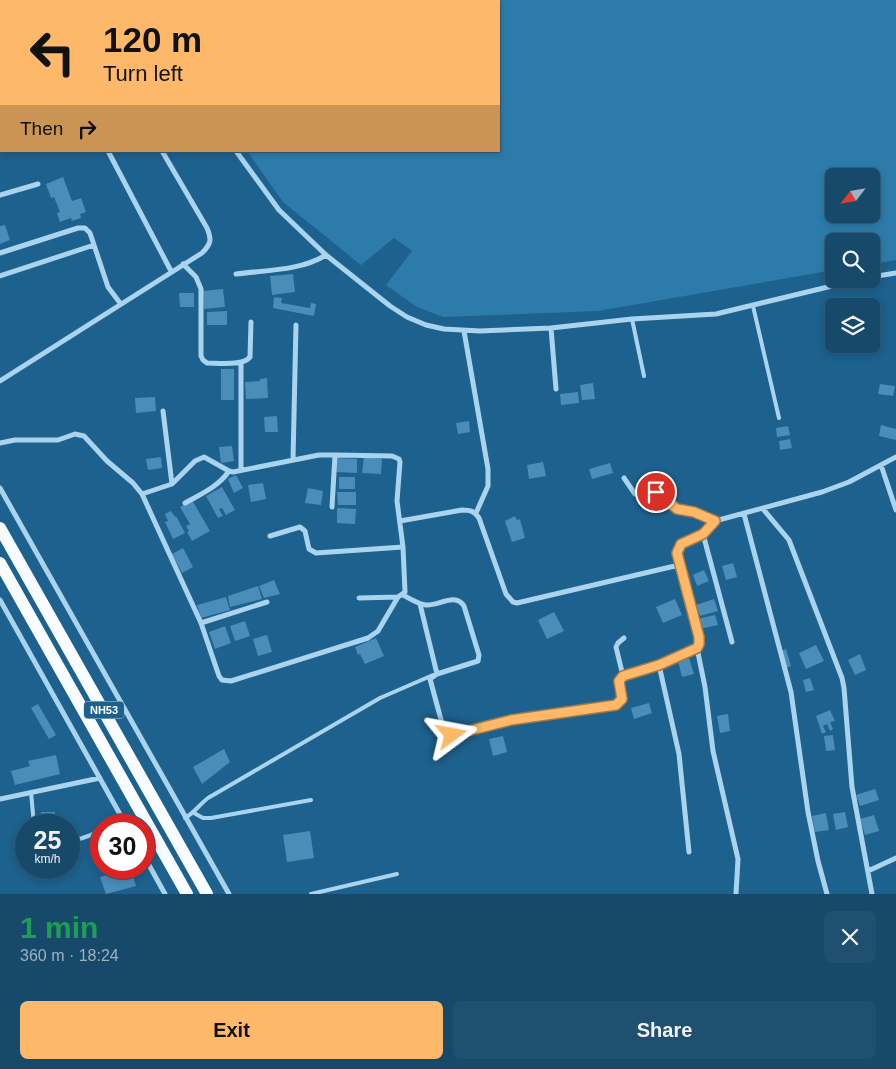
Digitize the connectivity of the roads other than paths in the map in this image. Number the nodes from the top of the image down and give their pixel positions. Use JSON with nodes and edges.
{"nodes":[{"id":1,"x":109,"y":152,"type":"edge"},
{"id":2,"x":163,"y":152,"type":"edge"},
{"id":3,"x":237,"y":152,"type":"edge"},
{"id":4,"x":38,"y":184,"type":"dead end"},
{"id":5,"x":0,"y":195,"type":"edge"},
{"id":6,"x":94,"y":245,"type":"junction"},
{"id":7,"x":0,"y":253,"type":"edge"},
{"id":8,"x":326,"y":255,"type":"junction"},
{"id":9,"x":183,"y":264,"type":"junction"},
{"id":10,"x":171,"y":271,"type":"junction"},
{"id":11,"x":896,"y":273,"type":"edge"},
{"id":12,"x":236,"y":274,"type":"dead end"},
{"id":13,"x":0,"y":276,"type":"edge"},
{"id":14,"x":880,"y":276,"type":"edge"},
{"id":15,"x":825,"y":287,"type":"edge"},
{"id":16,"x":120,"y":303,"type":"junction"},
{"id":17,"x":754,"y":306,"type":"junction"},
{"id":18,"x":632,"y":319,"type":"junction"},
{"id":19,"x":251,"y":322,"type":"dead end"},
{"id":20,"x":296,"y":326,"type":"dead end"},
{"id":21,"x":551,"y":328,"type":"junction"},
{"id":22,"x":464,"y":331,"type":"junction"},
{"id":23,"x":241,"y":362,"type":"junction"},
{"id":24,"x":644,"y":376,"type":"dead end"},
{"id":25,"x":0,"y":381,"type":"edge"},
{"id":26,"x":556,"y":389,"type":"dead end"},
{"id":27,"x":163,"y":411,"type":"dead end"},
{"id":28,"x":779,"y":418,"type":"dead end"},
{"id":29,"x":0,"y":443,"type":"edge"},
{"id":30,"x":335,"y":455,"type":"junction"},
{"id":31,"x":896,"y":457,"type":"edge"},
{"id":32,"x":293,"y":460,"type":"junction"},
{"id":33,"x":881,"y":465,"type":"junction"},
{"id":34,"x":241,"y":470,"type":"junction"},
{"id":35,"x":229,"y":471,"type":"junction"},
{"id":36,"x":624,"y":478,"type":"dead end"},
{"id":37,"x":172,"y":484,"type":"junction"},
{"id":38,"x":0,"y":488,"type":"edge"},
{"id":39,"x":142,"y":494,"type":"junction"},
{"id":40,"x":185,"y":503,"type":"dead end"},
{"id":41,"x":332,"y":507,"type":"dead end"},
{"id":42,"x":763,"y":508,"type":"junction"},
{"id":43,"x":896,"y":510,"type":"edge"},
{"id":44,"x":476,"y":513,"type":"junction"},
{"id":45,"x":744,"y":514,"type":"junction"},
{"id":46,"x":400,"y":521,"type":"junction"},
{"id":47,"x":715,"y":521,"type":"junction"},
{"id":48,"x":0,"y":528,"type":"edge"},
{"id":49,"x":703,"y":534,"type":"junction"},
{"id":50,"x":270,"y":536,"type":"dead end"},
{"id":51,"x":403,"y":547,"type":"junction"},
{"id":52,"x":0,"y":563,"type":"edge"},
{"id":53,"x":679,"y":565,"type":"junction"},
{"id":54,"x":401,"y":596,"type":"junction"},
{"id":55,"x":359,"y":598,"type":"dead end"},
{"id":56,"x":0,"y":600,"type":"edge"},
{"id":57,"x":268,"y":602,"type":"dead end"},
{"id":58,"x":420,"y":604,"type":"junction"},
{"id":59,"x":201,"y":623,"type":"junction"},
{"id":60,"x":624,"y":638,"type":"dead end"},
{"id":61,"x":732,"y":642,"type":"dead end"},
{"id":62,"x":697,"y":648,"type":"junction"},
{"id":63,"x":659,"y":665,"type":"junction"},
{"id":64,"x":435,"y":674,"type":"junction"},
{"id":65,"x":623,"y":676,"type":"junction"},
{"id":66,"x":100,"y":778,"type":"junction"},
{"id":67,"x":31,"y":792,"type":"junction"},
{"id":68,"x":0,"y":798,"type":"edge"},
{"id":69,"x":311,"y":800,"type":"dead end"},
{"id":70,"x":194,"y":813,"type":"junction"},
{"id":71,"x":33,"y":814,"type":"edge"},
{"id":72,"x":120,"y":814,"type":"edge"},
{"id":73,"x":185,"y":818,"type":"junction"},
{"id":74,"x":689,"y":852,"type":"dead end"},
{"id":75,"x":896,"y":858,"type":"edge"},
{"id":76,"x":868,"y":871,"type":"junction"},
{"id":77,"x":397,"y":874,"type":"dead end"},
{"id":78,"x":155,"y":876,"type":"edge"},
{"id":79,"x":165,"y":894,"type":"edge"},
{"id":80,"x":187,"y":894,"type":"edge"},
{"id":81,"x":207,"y":894,"type":"edge"},
{"id":82,"x":229,"y":894,"type":"edge"},
{"id":83,"x":312,"y":894,"type":"edge"},
{"id":84,"x":736,"y":894,"type":"edge"},
{"id":85,"x":827,"y":894,"type":"edge"},
{"id":86,"x":872,"y":894,"type":"edge"}],
"edges":[{"from":1,"to":10,"type":"street"},
{"from":2,"to":9,"type":"street"},
{"from":3,"to":8,"type":"street"},
{"from":4,"to":5,"type":"street"},
{"from":6,"to":7,"type":"street"},
{"from":6,"to":13,"type":"street"},
{"from":6,"to":16,"type":"street"},
{"from":8,"to":12,"type":"street"},
{"from":8,"to":22,"type":"street"},
{"from":9,"to":10,"type":"street"},
{"from":9,"to":23,"type":"street"},
{"from":10,"to":16,"type":"street"},
{"from":11,"to":14,"type":"street"},
{"from":15,"to":17,"type":"street"},
{"from":16,"to":25,"type":"street"},
{"from":17,"to":18,"type":"street"},
{"from":17,"to":28,"type":"lane"},
{"from":18,"to":21,"type":"street"},
{"from":18,"to":24,"type":"lane"},
{"from":19,"to":23,"type":"street"},
{"from":20,"to":32,"type":"street"},
{"from":21,"to":22,"type":"street"},
{"from":21,"to":26,"type":"street"},
{"from":22,"to":44,"type":"street"},
{"from":23,"to":34,"type":"street"},
{"from":27,"to":37,"type":"street"},
{"from":29,"to":39,"type":"street"},
{"from":30,"to":32,"type":"street"},
{"from":30,"to":41,"type":"street"},
{"from":30,"to":46,"type":"street"},
{"from":31,"to":33,"type":"street"},
{"from":32,"to":34,"type":"street"},
{"from":33,"to":42,"type":"street"},
{"from":33,"to":43,"type":"street"},
{"from":34,"to":35,"type":"street"},
{"from":35,"to":37,"type":"street"},
{"from":35,"to":40,"type":"street"},
{"from":36,"to":47,"type":"street"},
{"from":37,"to":39,"type":"street"},
{"from":38,"to":73,"type":"street"},
{"from":39,"to":59,"type":"street"},
{"from":42,"to":45,"type":"street"},
{"from":42,"to":76,"type":"street"},
{"from":44,"to":46,"type":"street"},
{"from":44,"to":53,"type":"street"},
{"from":45,"to":47,"type":"street"},
{"from":45,"to":85,"type":"street"},
{"from":46,"to":51,"type":"street"},
{"from":47,"to":49,"type":"street"},
{"from":48,"to":81,"type":"highway","number":"NH53"},
{"from":49,"to":53,"type":"street"},
{"from":49,"to":61,"type":"street"},
{"from":50,"to":51,"type":"street"},
{"from":51,"to":54,"type":"street"},
{"from":52,"to":80,"type":"highway","number":"NH53"},
{"from":53,"to":62,"type":"street"},
{"from":54,"to":55,"type":"street"},
{"from":54,"to":58,"type":"street"},
{"from":54,"to":59,"type":"street"},
{"from":56,"to":66,"type":"street"},
{"from":57,"to":59,"type":"street"},
{"from":58,"to":64,"type":"street"},
{"from":58,"to":64,"type":"street"},
{"from":60,"to":65,"type":"street"},
{"from":62,"to":63,"type":"street"},
{"from":62,"to":84,"type":"street"},
{"from":63,"to":65,"type":"street"},
{"from":63,"to":74,"type":"street"},
{"from":64,"to":65,"type":"street"},
{"from":64,"to":70,"type":"lane"},
{"from":66,"to":67,"type":"street"},
{"from":66,"to":72,"type":"street"},
{"from":67,"to":68,"type":"street"},
{"from":67,"to":71,"type":"lane"},
{"from":69,"to":70,"type":"lane"},
{"from":70,"to":73,"type":"lane"},
{"from":73,"to":82,"type":"street"},
{"from":75,"to":76,"type":"street"},
{"from":76,"to":86,"type":"street"},
{"from":77,"to":83,"type":"lane"},
{"from":78,"to":79,"type":"street"}]}
